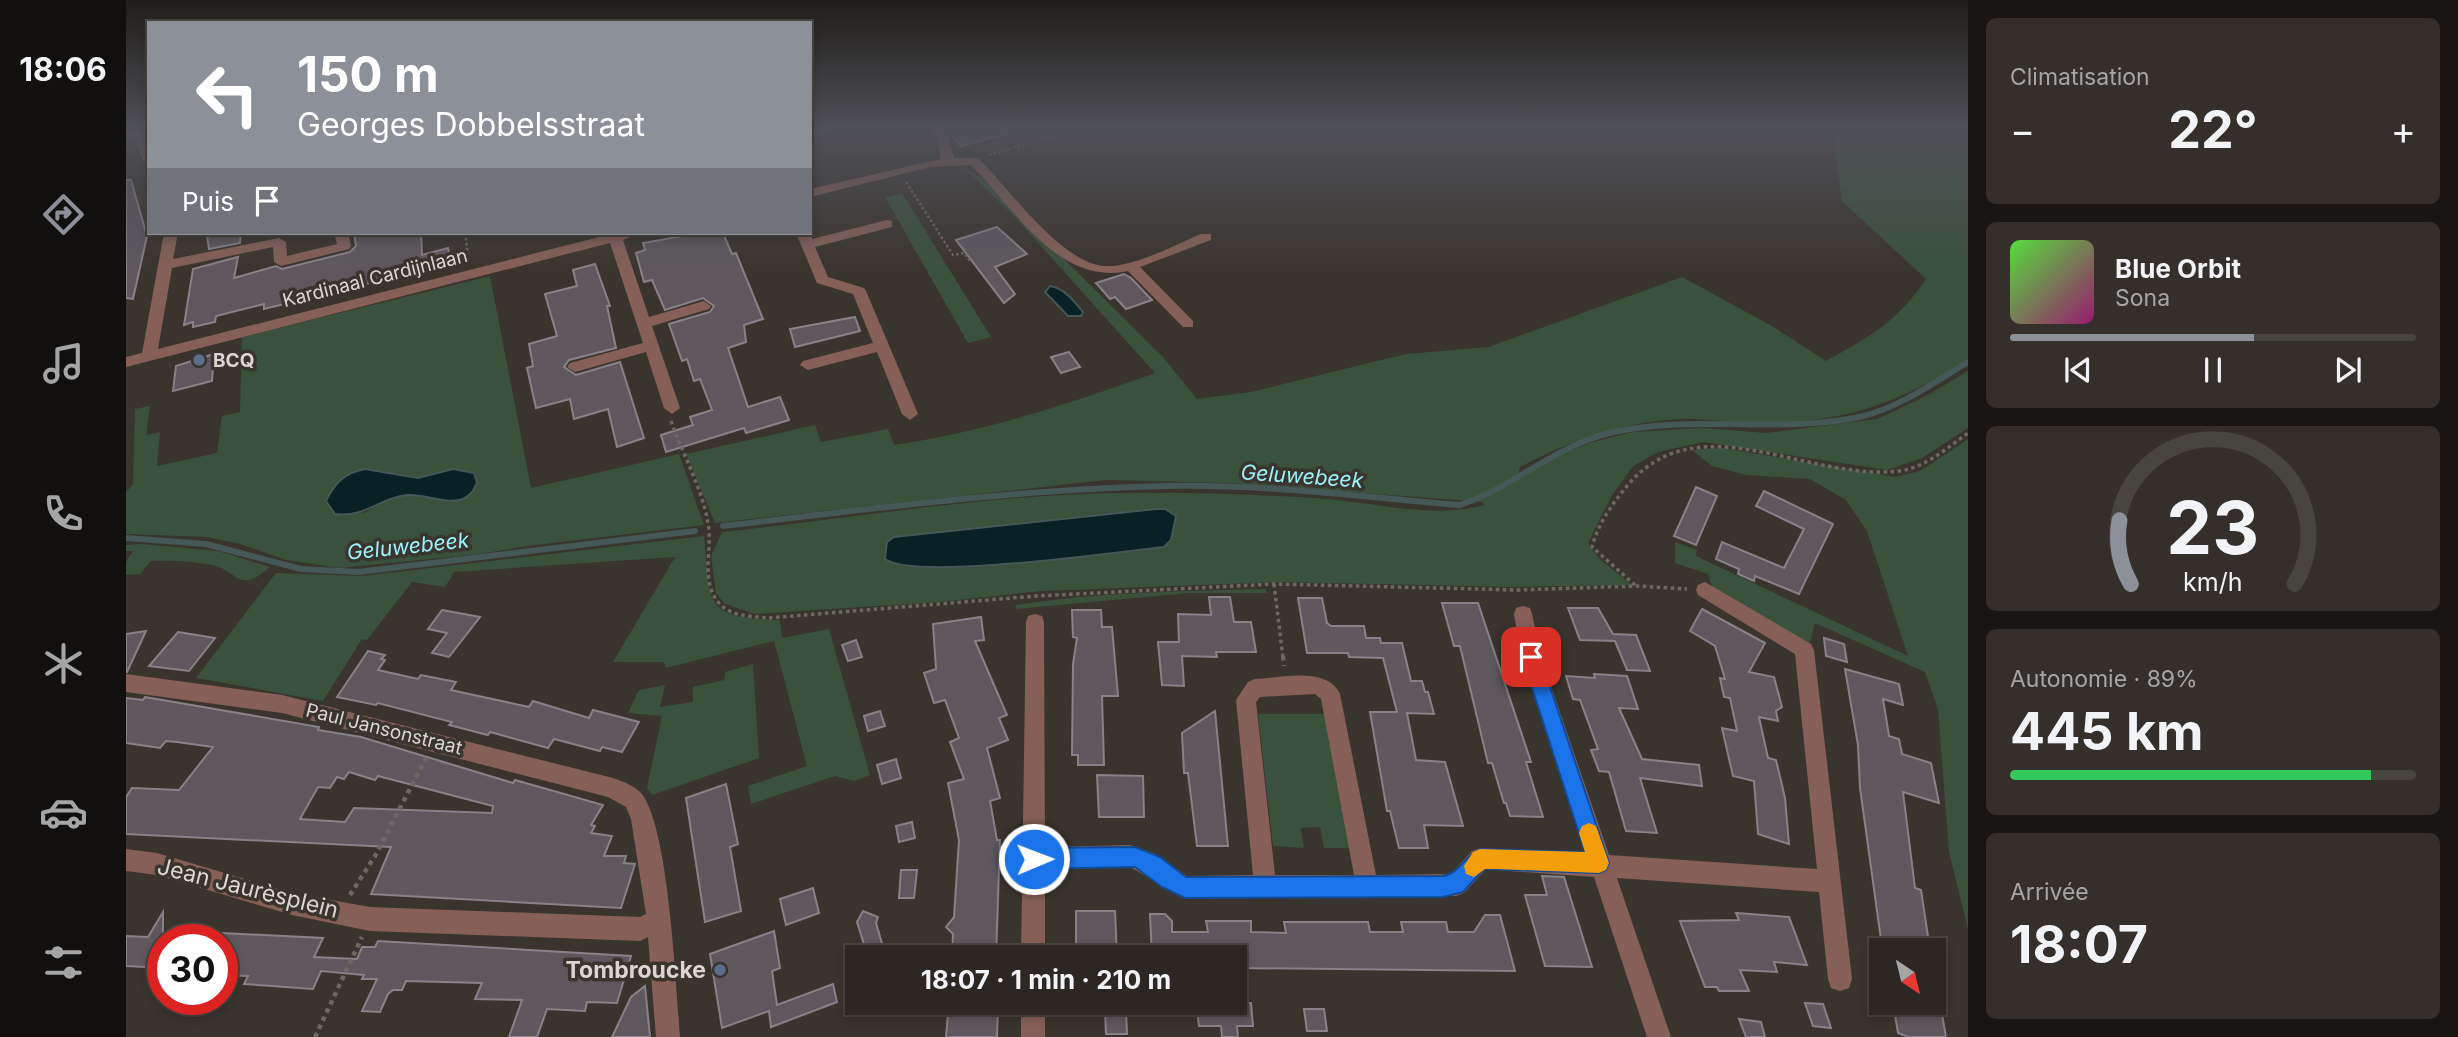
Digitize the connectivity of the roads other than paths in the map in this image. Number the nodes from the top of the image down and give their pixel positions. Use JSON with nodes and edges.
{"nodes":[{"id":1,"x":885,"y":175,"type":"edge"},
{"id":2,"x":988,"y":175,"type":"edge"},
{"id":3,"x":812,"y":193,"type":"edge"},
{"id":4,"x":887,"y":224,"type":"dead end"},
{"id":5,"x":171,"y":235,"type":"edge"},
{"id":6,"x":341,"y":235,"type":"edge"},
{"id":7,"x":624,"y":235,"type":"edge"},
{"id":8,"x":615,"y":237,"type":"junction"},
{"id":9,"x":1206,"y":237,"type":"dead end"},
{"id":10,"x":806,"y":239,"type":"edge"},
{"id":11,"x":166,"y":265,"type":"junction"},
{"id":12,"x":1130,"y":265,"type":"junction"},
{"id":13,"x":704,"y":306,"type":"dead end"},
{"id":14,"x":644,"y":323,"type":"junction"},
{"id":15,"x":1188,"y":324,"type":"dead end"},
{"id":16,"x":652,"y":345,"type":"junction"},
{"id":17,"x":880,"y":346,"type":"junction"},
{"id":18,"x":149,"y":356,"type":"junction"},
{"id":19,"x":126,"y":362,"type":"edge"},
{"id":20,"x":808,"y":365,"type":"dead end"},
{"id":21,"x":575,"y":367,"type":"dead end"},
{"id":22,"x":672,"y":408,"type":"road end"},
{"id":23,"x":909,"y":414,"type":"dead end"},
{"id":24,"x":1705,"y":590,"type":"road end"},
{"id":25,"x":1523,"y":614,"type":"dead end"},
{"id":26,"x":1035,"y":622,"type":"dead end"},
{"id":27,"x":126,"y":684,"type":"edge"},
{"id":28,"x":1034,"y":859,"type":"junction"},
{"id":29,"x":126,"y":860,"type":"edge"},
{"id":30,"x":1599,"y":863,"type":"junction"},
{"id":31,"x":1829,"y":881,"type":"junction"},
{"id":32,"x":1265,"y":885,"type":"junction"},
{"id":33,"x":1367,"y":886,"type":"junction"},
{"id":34,"x":658,"y":921,"type":"junction"},
{"id":35,"x":1033,"y":945,"type":"edge"},
{"id":36,"x":1840,"y":979,"type":"dead end"},
{"id":37,"x":1033,"y":1015,"type":"edge"},
{"id":38,"x":668,"y":1037,"type":"edge"},
{"id":39,"x":1033,"y":1037,"type":"edge"},
{"id":40,"x":1659,"y":1037,"type":"edge"}],
"edges":[{"from":1,"to":3,"type":"street"},
{"from":2,"to":12,"type":"street"},
{"from":4,"to":10,"type":"street"},
{"from":5,"to":11,"type":"street"},
{"from":6,"to":11,"type":"street"},
{"from":7,"to":8,"type":"street","name":"Kardinaal Cardijnlaan"},
{"from":8,"to":14,"type":"street"},
{"from":8,"to":18,"type":"street","name":"Kardinaal Cardijnlaan"},
{"from":9,"to":12,"type":"street"},
{"from":10,"to":17,"type":"street"},
{"from":11,"to":18,"type":"street"},
{"from":12,"to":15,"type":"street"},
{"from":13,"to":14,"type":"street"},
{"from":14,"to":16,"type":"street"},
{"from":16,"to":21,"type":"street"},
{"from":16,"to":22,"type":"street"},
{"from":17,"to":20,"type":"street"},
{"from":17,"to":23,"type":"street"},
{"from":18,"to":19,"type":"street","name":"Kardinaal Cardijnlaan"},
{"from":24,"to":31,"type":"street"},
{"from":25,"to":30,"type":"street"},
{"from":26,"to":28,"type":"street"},
{"from":27,"to":34,"type":"street","name":"Paul Jansonstraat"},
{"from":28,"to":32,"type":"street"},
{"from":28,"to":35,"type":"street"},
{"from":29,"to":34,"type":"street","name":"Jean Jaurèsplein"},
{"from":30,"to":31,"type":"street"},
{"from":30,"to":33,"type":"street"},
{"from":30,"to":40,"type":"street"},
{"from":31,"to":36,"type":"street"},
{"from":32,"to":33,"type":"street"},
{"from":32,"to":33,"type":"street"},
{"from":34,"to":38,"type":"street"},
{"from":37,"to":39,"type":"street"}]}
